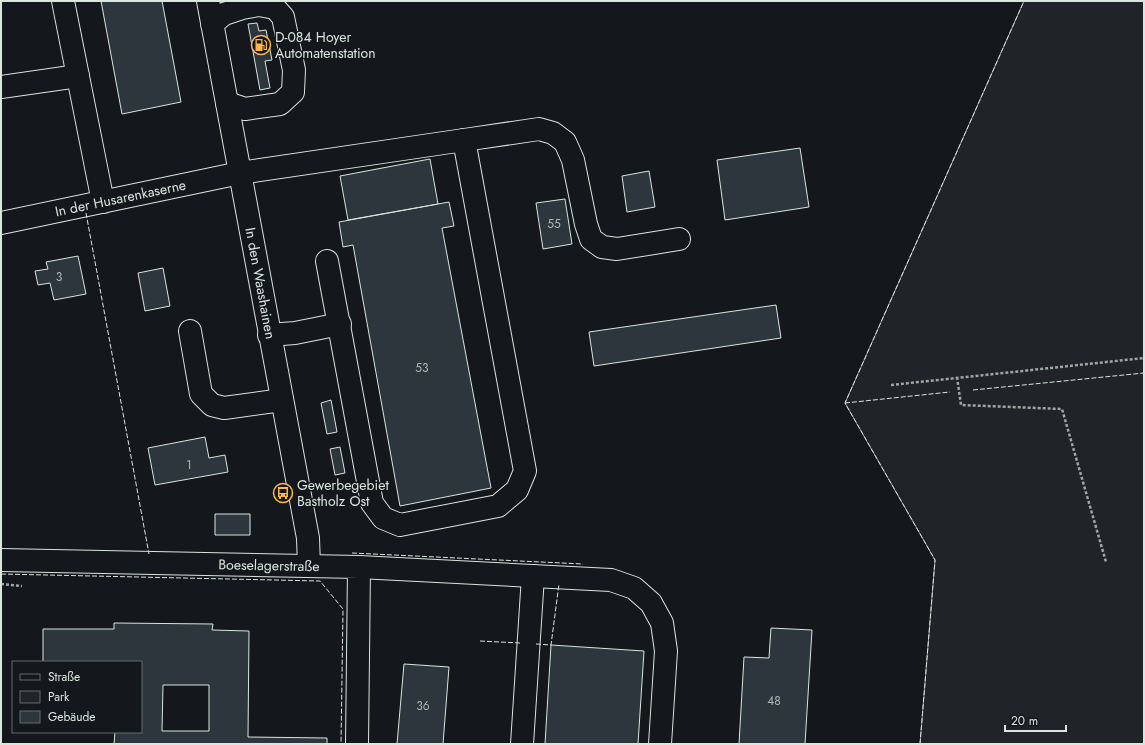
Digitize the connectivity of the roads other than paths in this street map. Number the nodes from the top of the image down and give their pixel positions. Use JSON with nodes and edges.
{"nodes":[{"id":1,"x":63,"y":1,"type":"edge"},
{"id":2,"x":208,"y":1,"type":"edge"},
{"id":3,"x":212,"y":24,"type":"junction"},
{"id":4,"x":78,"y":76,"type":"junction"},
{"id":5,"x":1,"y":87,"type":"edge"},
{"id":6,"x":227,"y":104,"type":"junction"},
{"id":7,"x":464,"y":140,"type":"junction"},
{"id":8,"x":240,"y":173,"type":"junction"},
{"id":9,"x":103,"y":202,"type":"junction"},
{"id":10,"x":1,"y":223,"type":"edge"},
{"id":11,"x":679,"y":239,"type":"dead end"},
{"id":12,"x":327,"y":261,"type":"dead end"},
{"id":13,"x":340,"y":324,"type":"junction"},
{"id":14,"x":190,"y":330,"type":"dead end"},
{"id":15,"x":269,"y":335,"type":"junction"},
{"id":16,"x":282,"y":400,"type":"junction"},
{"id":17,"x":1,"y":560,"type":"edge"},
{"id":18,"x":309,"y":566,"type":"junction"},
{"id":19,"x":359,"y":567,"type":"junction"},
{"id":20,"x":533,"y":576,"type":"junction"},
{"id":21,"x":357,"y":744,"type":"edge"},
{"id":22,"x":522,"y":744,"type":"edge"},
{"id":23,"x":660,"y":744,"type":"edge"}],
"edges":[{"from":1,"to":4,"type":"street"},
{"from":2,"to":3,"type":"street","name":"In den Waashainen"},
{"from":3,"to":6,"type":"street","name":"In den Waashainen"},
{"from":3,"to":6,"type":"street"},
{"from":4,"to":5,"type":"street"},
{"from":4,"to":9,"type":"street"},
{"from":6,"to":8,"type":"street","name":"In den Waashainen"},
{"from":7,"to":8,"type":"street","name":"In der Husarenkaserne"},
{"from":7,"to":11,"type":"street","name":"In der Husarenkaserne"},
{"from":7,"to":13,"type":"street"},
{"from":8,"to":9,"type":"street","name":"In der Husarenkaserne"},
{"from":8,"to":15,"type":"street","name":"In den Waashainen"},
{"from":9,"to":10,"type":"street","name":"In der Husarenkaserne"},
{"from":12,"to":13,"type":"street"},
{"from":13,"to":15,"type":"street"},
{"from":14,"to":16,"type":"street"},
{"from":15,"to":16,"type":"street","name":"In den Waashainen"},
{"from":16,"to":18,"type":"street","name":"In den Waashainen"},
{"from":17,"to":18,"type":"street","name":"Boeselagerstraße"},
{"from":18,"to":19,"type":"street","name":"Boeselagerstraße"},
{"from":19,"to":20,"type":"street","name":"Boeselagerstraße"},
{"from":19,"to":21,"type":"street"},
{"from":20,"to":22,"type":"street"},
{"from":20,"to":23,"type":"street","name":"Boeselagerstraße"}]}
